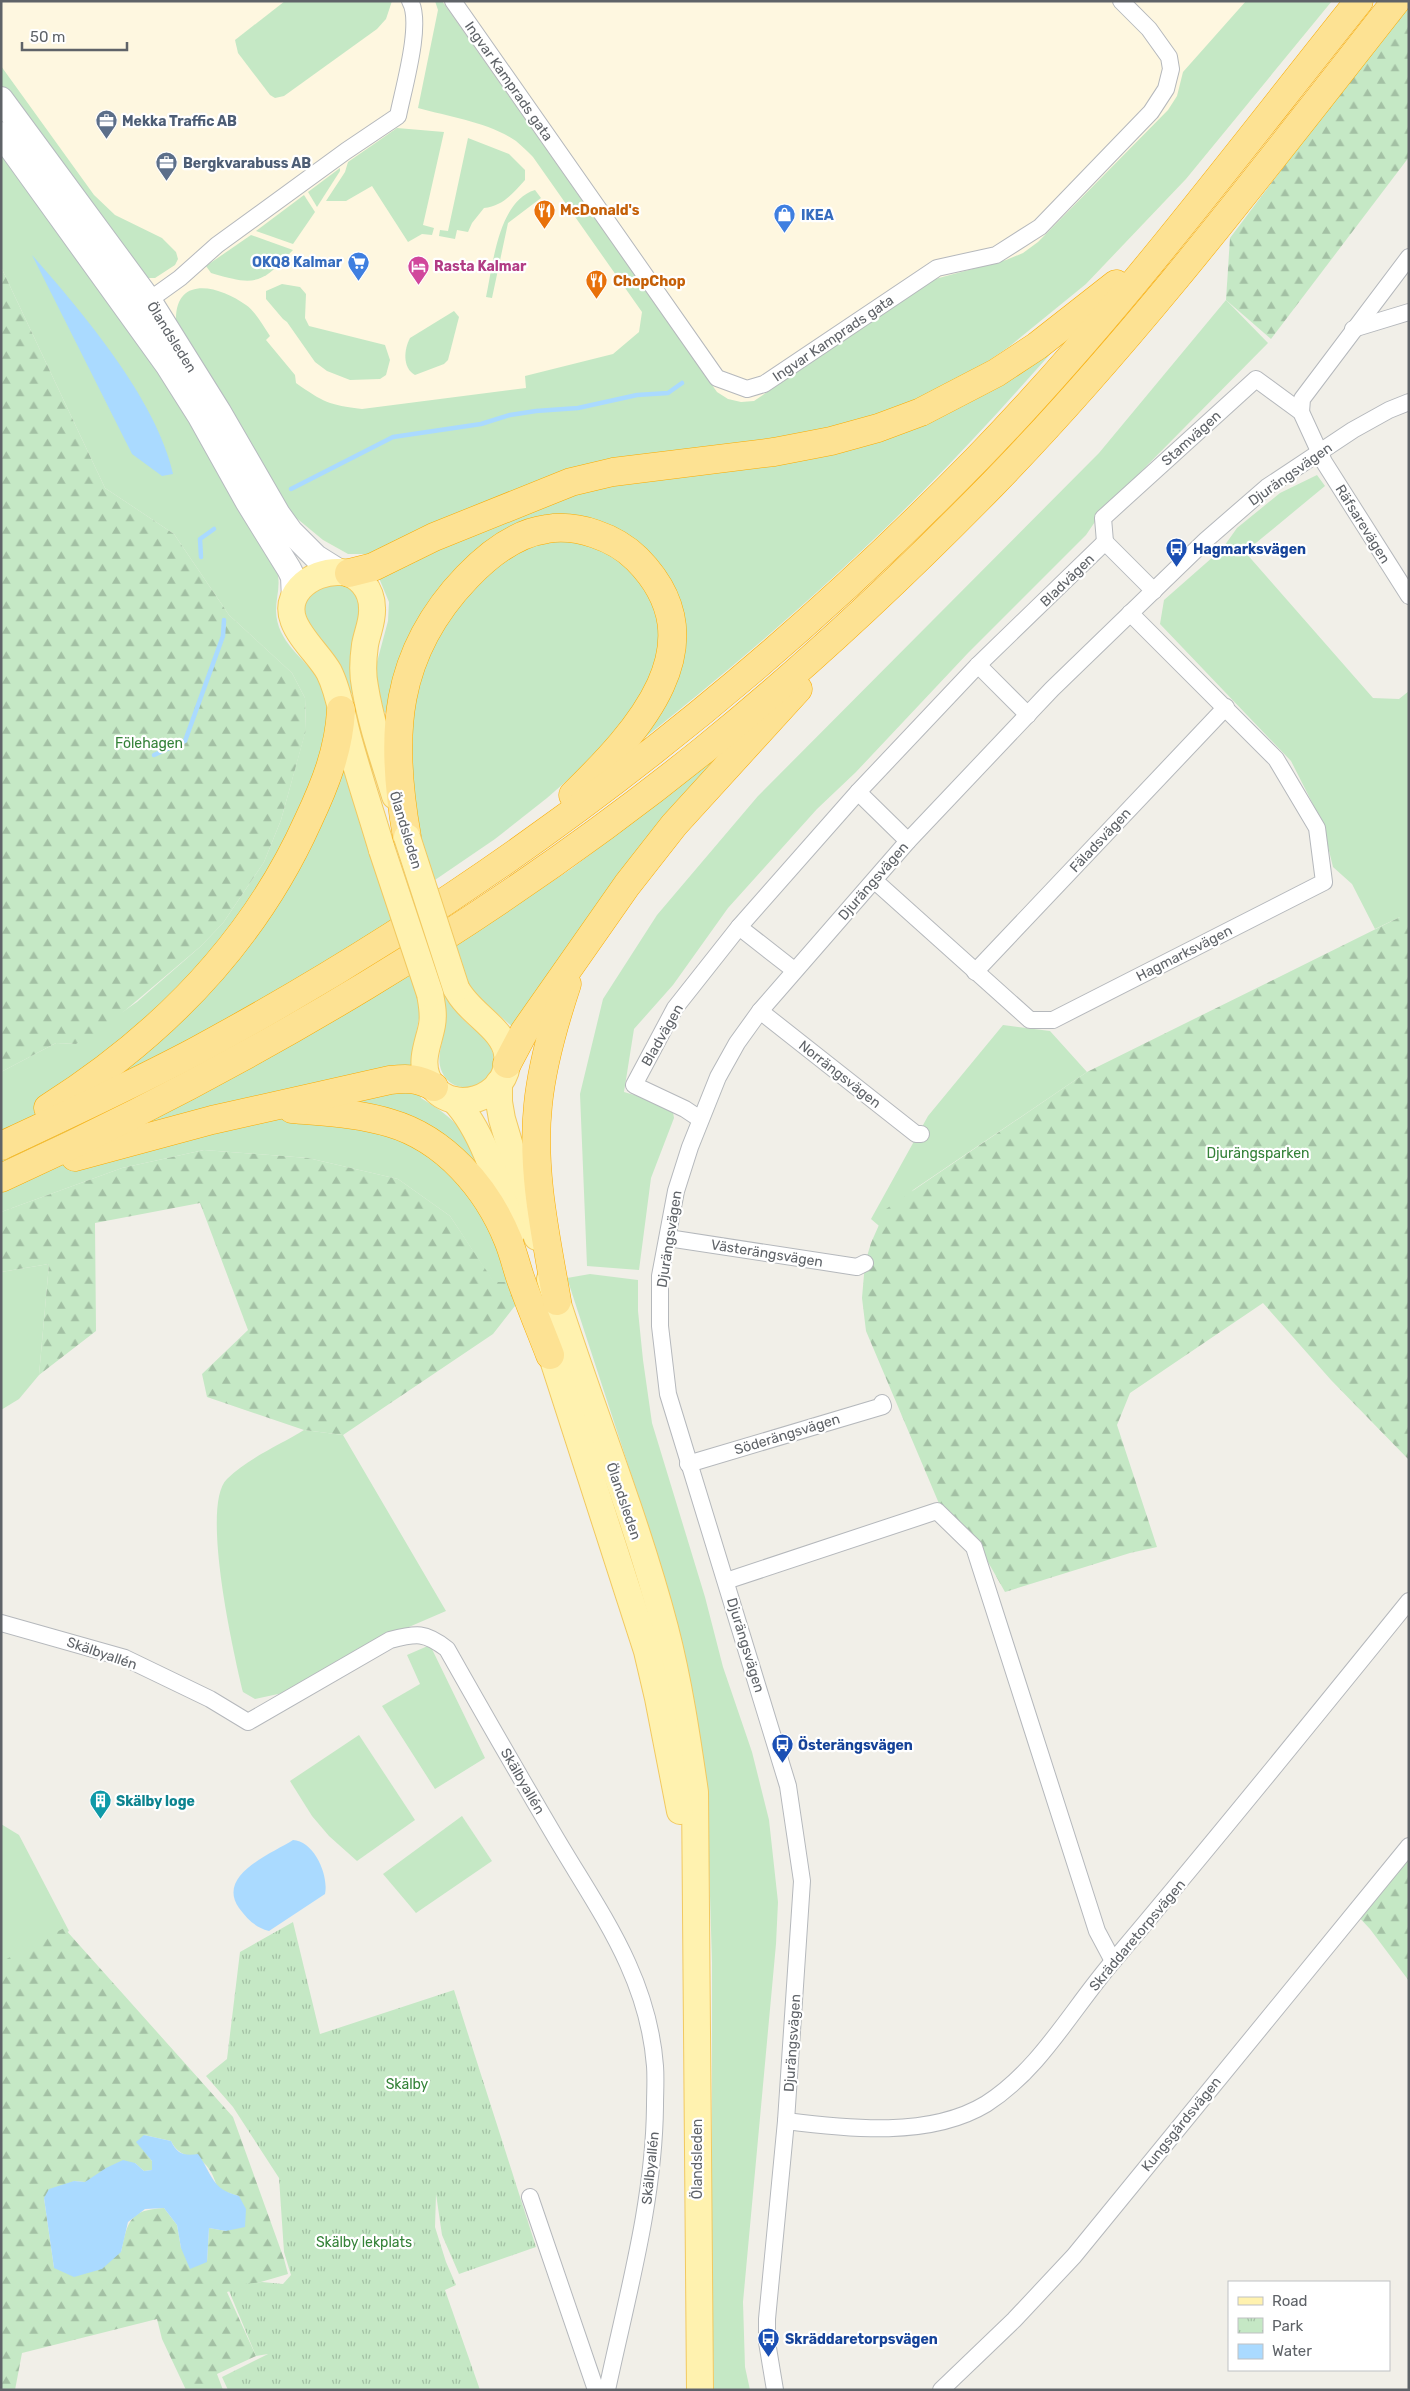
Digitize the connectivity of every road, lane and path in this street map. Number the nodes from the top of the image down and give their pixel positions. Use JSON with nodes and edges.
{"nodes":[{"id":1,"x":410,"y":1,"type":"edge"},
{"id":2,"x":453,"y":1,"type":"edge"},
{"id":3,"x":1121,"y":1,"type":"edge"},
{"id":4,"x":1359,"y":1,"type":"edge"},
{"id":5,"x":1396,"y":1,"type":"edge"},
{"id":6,"x":1,"y":99,"type":"edge"},
{"id":7,"x":1,"y":134,"type":"edge"},
{"id":8,"x":1161,"y":249,"type":"junction"},
{"id":9,"x":1409,"y":257,"type":"edge"},
{"id":10,"x":149,"y":300,"type":"junction"},
{"id":11,"x":1409,"y":312,"type":"edge"},
{"id":12,"x":129,"y":314,"type":"junction"},
{"id":13,"x":1354,"y":329,"type":"junction"},
{"id":14,"x":1409,"y":402,"type":"edge"},
{"id":15,"x":1301,"y":412,"type":"junction"},
{"id":16,"x":1320,"y":452,"type":"junction"},
{"id":17,"x":1105,"y":542,"type":"junction"},
{"id":18,"x":344,"y":572,"type":"junction"},
{"id":19,"x":901,"y":576,"type":"junction"},
{"id":20,"x":1154,"y":591,"type":"junction"},
{"id":21,"x":1409,"y":596,"type":"edge"},
{"id":22,"x":294,"y":600,"type":"junction"},
{"id":23,"x":1130,"y":613,"type":"junction"},
{"id":24,"x":978,"y":665,"type":"junction"},
{"id":25,"x":1226,"y":707,"type":"junction"},
{"id":26,"x":341,"y":710,"type":"junction"},
{"id":27,"x":1028,"y":715,"type":"junction"},
{"id":28,"x":858,"y":792,"type":"junction"},
{"id":29,"x":408,"y":837,"type":"junction"},
{"id":30,"x":908,"y":841,"type":"junction"},
{"id":31,"x":506,"y":861,"type":"junction"},
{"id":32,"x":875,"y":881,"type":"junction"},
{"id":33,"x":738,"y":927,"type":"junction"},
{"id":34,"x":575,"y":961,"type":"junction"},
{"id":35,"x":794,"y":970,"type":"junction"},
{"id":36,"x":975,"y":972,"type":"junction"},
{"id":37,"x":760,"y":1011,"type":"junction"},
{"id":38,"x":503,"y":1074,"type":"junction"},
{"id":39,"x":444,"y":1093,"type":"junction"},
{"id":40,"x":273,"y":1108,"type":"junction"},
{"id":41,"x":700,"y":1119,"type":"junction"},
{"id":42,"x":921,"y":1134,"type":"dead end"},
{"id":43,"x":1,"y":1138,"type":"edge"},
{"id":44,"x":1,"y":1146,"type":"edge"},
{"id":45,"x":3,"y":1177,"type":"edge"},
{"id":46,"x":668,"y":1238,"type":"junction"},
{"id":47,"x":865,"y":1263,"type":"dead end"},
{"id":48,"x":557,"y":1301,"type":"junction"},
{"id":49,"x":550,"y":1355,"type":"junction"},
{"id":50,"x":882,"y":1403,"type":"dead end"},
{"id":51,"x":688,"y":1464,"type":"junction"},
{"id":52,"x":726,"y":1581,"type":"junction"},
{"id":53,"x":1409,"y":1601,"type":"edge"},
{"id":54,"x":1,"y":1623,"type":"edge"},
{"id":55,"x":1409,"y":1846,"type":"edge"},
{"id":56,"x":695,"y":1929,"type":"junction"},
{"id":57,"x":1113,"y":1961,"type":"junction"},
{"id":58,"x":786,"y":2121,"type":"junction"},
{"id":59,"x":530,"y":2197,"type":"dead end"},
{"id":60,"x":596,"y":2390,"type":"edge"},
{"id":61,"x":608,"y":2390,"type":"edge"},
{"id":62,"x":700,"y":2390,"type":"edge"},
{"id":63,"x":775,"y":2390,"type":"edge"},
{"id":64,"x":941,"y":2390,"type":"edge"}],
"edges":[{"from":1,"to":10,"type":"street"},
{"from":2,"to":3,"type":"street","name":"Ingvar Kamprads gata"},
{"from":4,"to":8,"type":"highway"},
{"from":5,"to":19,"type":"highway"},
{"from":6,"to":10,"type":"main road","name":"Ölandsleden"},
{"from":7,"to":12,"type":"main road","name":"Ölandsleden"},
{"from":8,"to":18,"type":"highway"},
{"from":8,"to":31,"type":"highway"},
{"from":9,"to":13,"type":"street"},
{"from":10,"to":12,"type":"street"},
{"from":10,"to":18,"type":"main road","name":"Ölandsleden"},
{"from":11,"to":13,"type":"street"},
{"from":12,"to":22,"type":"main road","name":"Ölandsleden"},
{"from":13,"to":15,"type":"street"},
{"from":14,"to":16,"type":"street","name":"Djurängsvägen"},
{"from":15,"to":16,"type":"street","name":"Stamvägen"},
{"from":15,"to":17,"type":"street","name":"Stamvägen"},
{"from":16,"to":20,"type":"street","name":"Djurängsvägen"},
{"from":16,"to":21,"type":"street","name":"Räfsarevägen"},
{"from":17,"to":20,"type":"street","name":"Bladvägen"},
{"from":17,"to":24,"type":"street","name":"Bladvägen"},
{"from":18,"to":22,"type":"main road"},
{"from":18,"to":29,"type":"main road","name":"Ölandsleden"},
{"from":19,"to":34,"type":"highway"},
{"from":19,"to":45,"type":"highway"},
{"from":20,"to":23,"type":"street","name":"Djurängsvägen"},
{"from":22,"to":26,"type":"main road","name":"Ölandsleden"},
{"from":23,"to":25,"type":"street","name":"Hagmarksvägen"},
{"from":23,"to":27,"type":"street","name":"Djurängsvägen"},
{"from":24,"to":27,"type":"street"},
{"from":24,"to":28,"type":"street","name":"Bladvägen"},
{"from":25,"to":36,"type":"street","name":"Fäladsvägen"},
{"from":25,"to":36,"type":"street","name":"Hagmarksvägen"},
{"from":26,"to":39,"type":"main road","name":"Ölandsleden","bridge":true},
{"from":26,"to":43,"type":"highway"},
{"from":27,"to":30,"type":"street","name":"Djurängsvägen"},
{"from":28,"to":30,"type":"street"},
{"from":28,"to":33,"type":"street","name":"Bladvägen"},
{"from":29,"to":31,"type":"highway"},
{"from":29,"to":38,"type":"main road","name":"Ölandsleden","bridge":true},
{"from":30,"to":32,"type":"street","name":"Djurängsvägen"},
{"from":31,"to":44,"type":"highway"},
{"from":32,"to":35,"type":"street","name":"Djurängsvägen"},
{"from":32,"to":36,"type":"street","name":"Hagmarksvägen"},
{"from":33,"to":35,"type":"street"},
{"from":33,"to":41,"type":"street","name":"Bladvägen"},
{"from":34,"to":38,"type":"highway"},
{"from":34,"to":48,"type":"highway"},
{"from":35,"to":37,"type":"street","name":"Djurängsvägen"},
{"from":37,"to":41,"type":"street","name":"Djurängsvägen"},
{"from":37,"to":42,"type":"street","name":"Norrängsvägen"},
{"from":38,"to":39,"type":"main road"},
{"from":38,"to":48,"type":"main road","name":"Ölandsleden"},
{"from":39,"to":40,"type":"highway"},
{"from":39,"to":49,"type":"main road","name":"Ölandsleden"},
{"from":40,"to":45,"type":"highway"},
{"from":40,"to":49,"type":"highway"},
{"from":41,"to":46,"type":"street","name":"Djurängsvägen"},
{"from":46,"to":47,"type":"street","name":"Västerängsvägen"},
{"from":46,"to":51,"type":"street","name":"Djurängsvägen"},
{"from":48,"to":56,"type":"main road","name":"Ölandsleden"},
{"from":49,"to":56,"type":"main road","name":"Ölandsleden"},
{"from":50,"to":51,"type":"street","name":"Söderängsvägen"},
{"from":51,"to":52,"type":"street","name":"Djurängsvägen"},
{"from":52,"to":57,"type":"street"},
{"from":52,"to":58,"type":"street","name":"Djurängsvägen"},
{"from":53,"to":57,"type":"street","name":"Skräddaretorpsvägen"},
{"from":54,"to":61,"type":"street","name":"Skälbyallén"},
{"from":55,"to":64,"type":"street","name":"Kungsgårdsvägen"},
{"from":56,"to":62,"type":"main road","name":"Ölandsleden"},
{"from":57,"to":58,"type":"street","name":"Skräddaretorpsvägen"},
{"from":58,"to":63,"type":"street","name":"Djurängsvägen"},
{"from":59,"to":60,"type":"street"}]}
